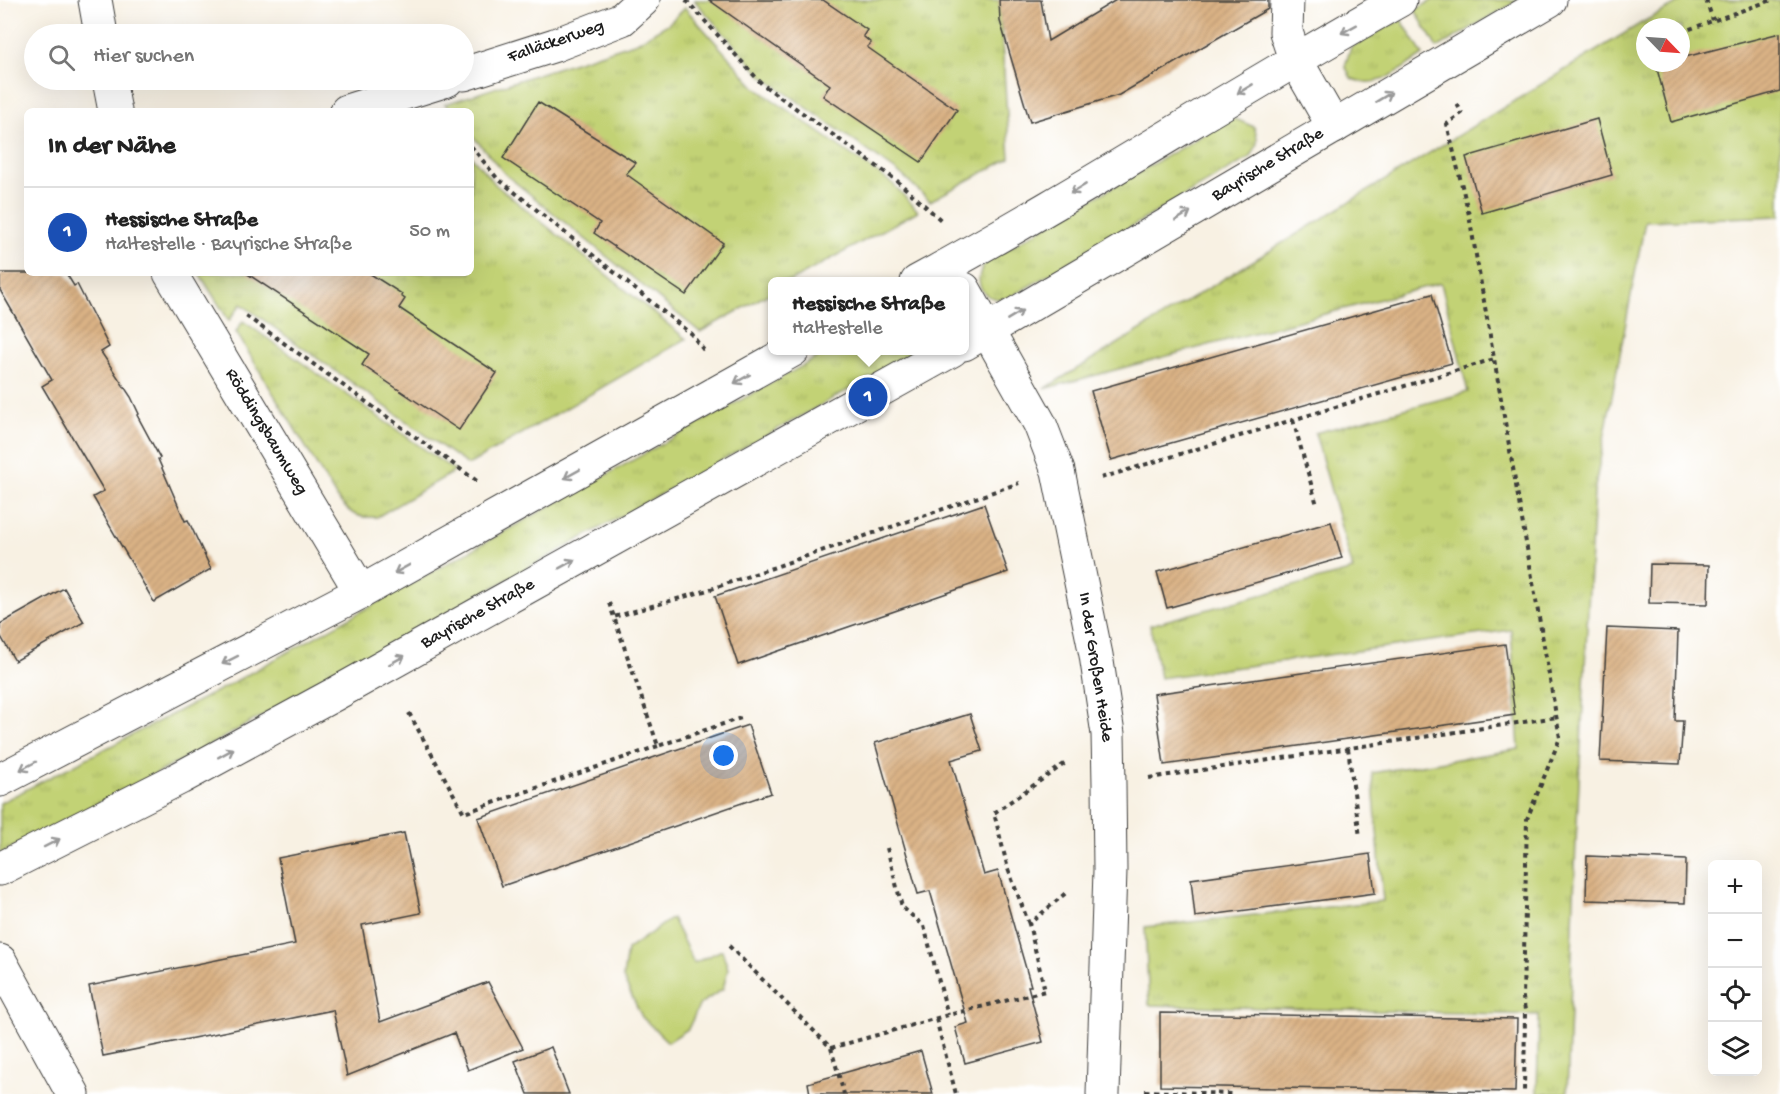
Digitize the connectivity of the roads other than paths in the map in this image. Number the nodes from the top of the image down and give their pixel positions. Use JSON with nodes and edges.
{"nodes":[{"id":1,"x":95,"y":0,"type":"edge"},
{"id":2,"x":644,"y":0,"type":"edge"},
{"id":3,"x":1287,"y":0,"type":"edge"},
{"id":4,"x":1400,"y":0,"type":"edge"},
{"id":5,"x":1550,"y":0,"type":"edge"},
{"id":6,"x":99,"y":24,"type":"edge"},
{"id":7,"x":1295,"y":59,"type":"junction"},
{"id":8,"x":474,"y":71,"type":"edge"},
{"id":9,"x":111,"y":90,"type":"edge"},
{"id":10,"x":415,"y":90,"type":"edge"},
{"id":11,"x":114,"y":108,"type":"edge"},
{"id":12,"x":357,"y":108,"type":"edge"},
{"id":13,"x":1334,"y":127,"type":"junction"},
{"id":14,"x":173,"y":276,"type":"edge"},
{"id":15,"x":960,"y":277,"type":"edge"},
{"id":16,"x":969,"y":315,"type":"edge"},
{"id":17,"x":976,"y":338,"type":"edge"},
{"id":18,"x":786,"y":355,"type":"edge"},
{"id":19,"x":945,"y":355,"type":"edge"},
{"id":20,"x":361,"y":592,"type":"junction"},
{"id":21,"x":0,"y":780,"type":"edge"},
{"id":22,"x":0,"y":869,"type":"edge"},
{"id":23,"x":0,"y":961,"type":"edge"},
{"id":24,"x":1103,"y":1092,"type":"edge"},
{"id":25,"x":73,"y":1094,"type":"edge"}],
"edges":[{"from":1,"to":6,"type":"street"},
{"from":2,"to":8,"type":"street","name":"Falläckerweg"},
{"from":3,"to":7,"type":"street"},
{"from":4,"to":7,"type":"street","one_way":true},
{"from":13,"to":5,"type":"street","name":"Bayrische Straße","one_way":true},
{"from":7,"to":13,"type":"street"},
{"from":7,"to":15,"type":"street","one_way":true},
{"from":9,"to":11,"type":"street"},
{"from":10,"to":12,"type":"street"},
{"from":17,"to":13,"type":"street","name":"Bayrische Straße","one_way":true},
{"from":14,"to":20,"type":"street","name":"Röddingsbaumweg"},
{"from":16,"to":17,"type":"street"},
{"from":17,"to":24,"type":"street","name":"In der Großen Heide"},
{"from":18,"to":20,"type":"street","one_way":true},
{"from":22,"to":19,"type":"street","name":"Bayrische Straße","one_way":true},
{"from":20,"to":21,"type":"street","one_way":true},
{"from":23,"to":25,"type":"street"}]}
